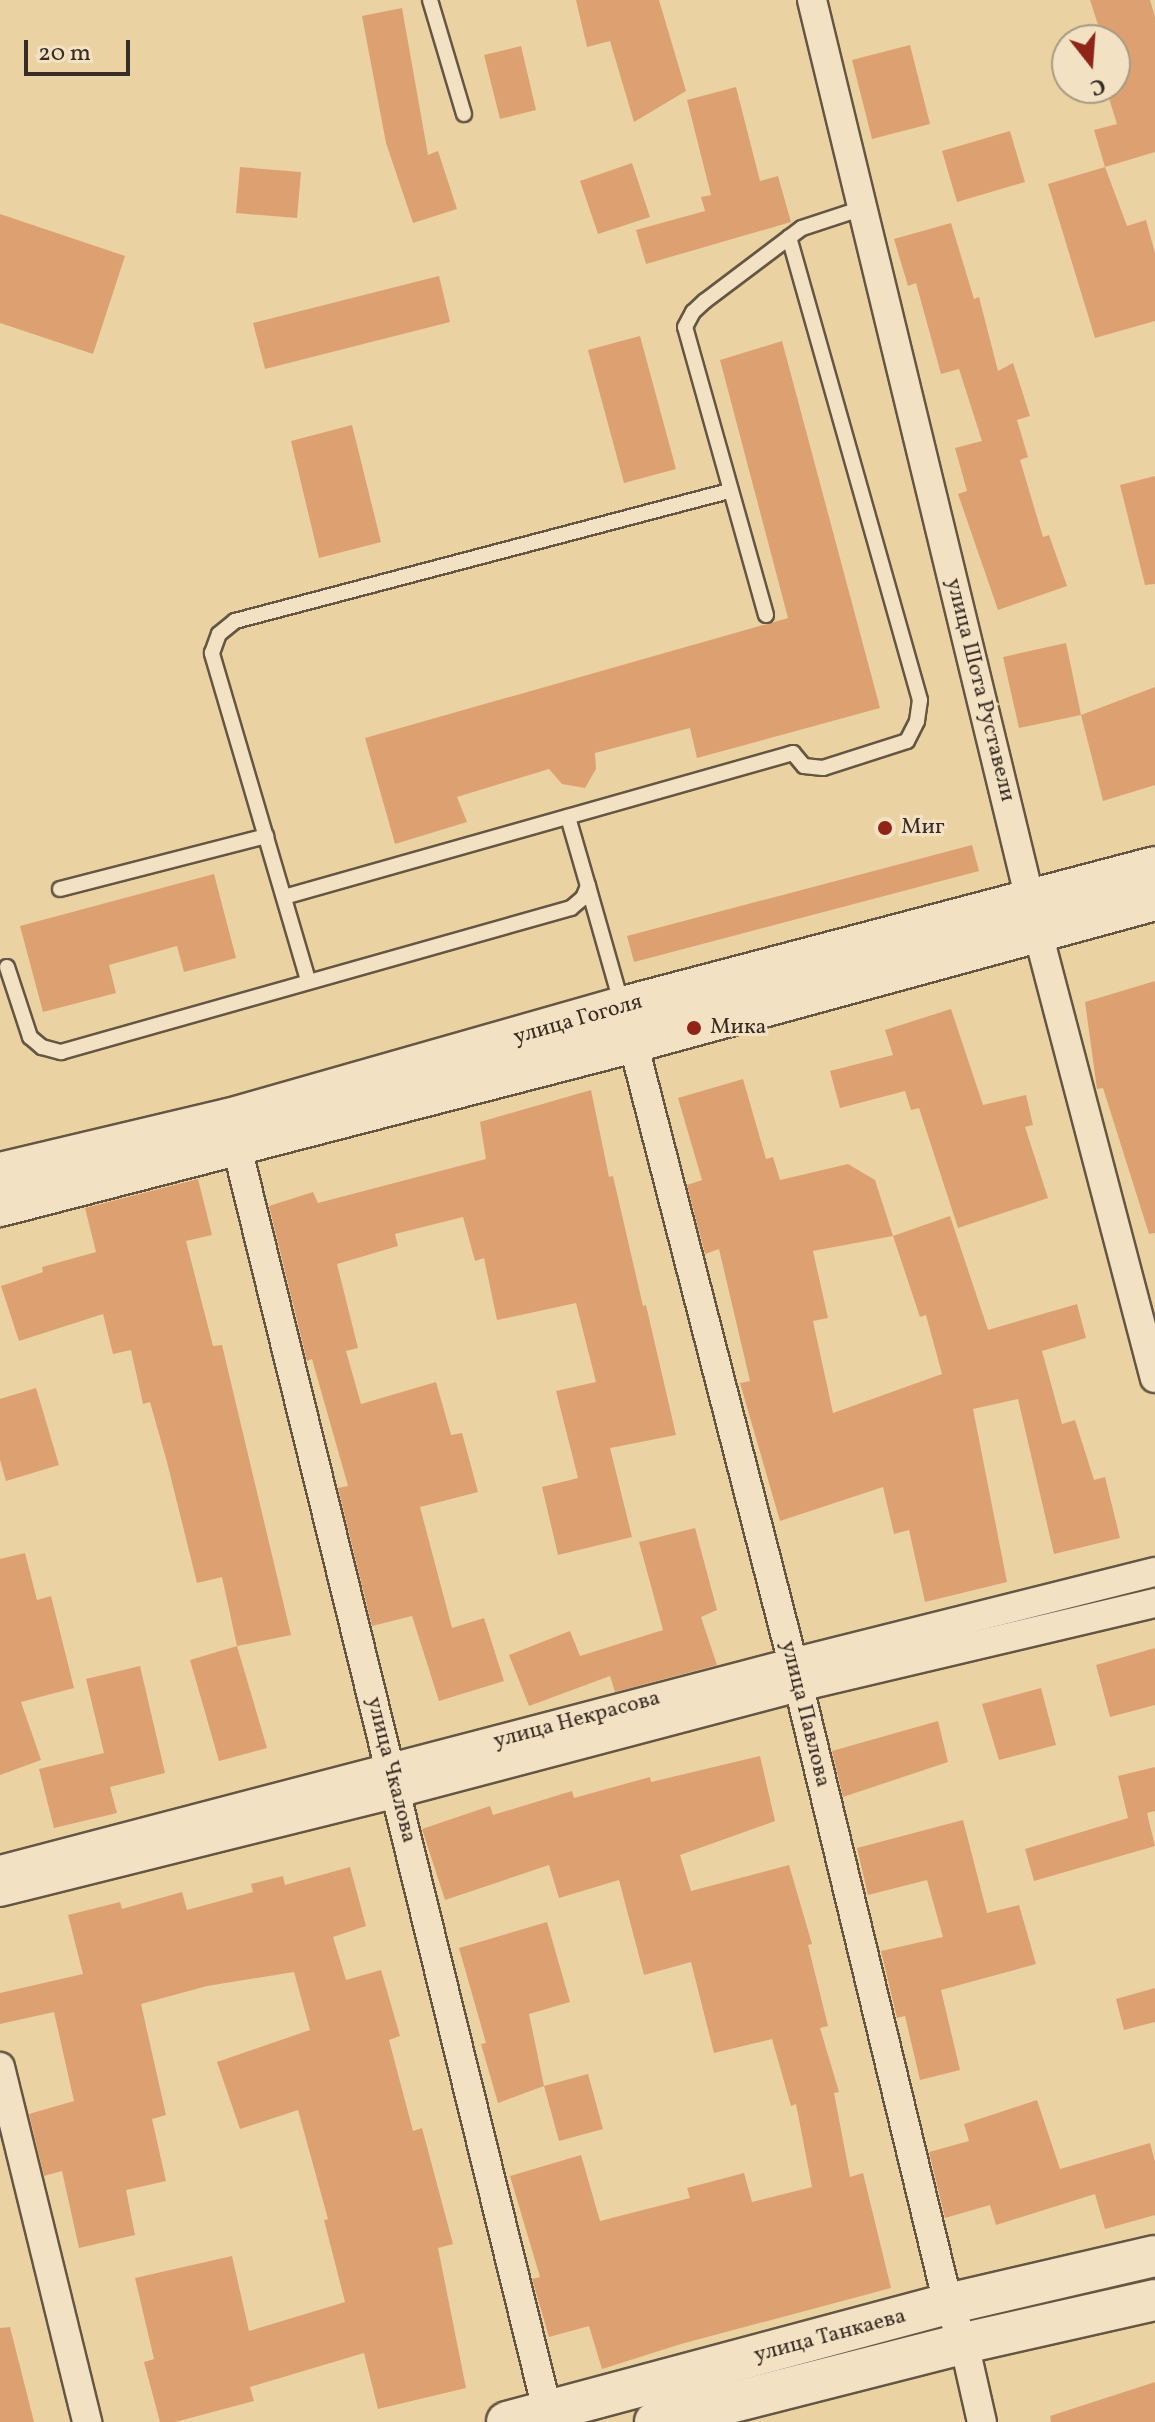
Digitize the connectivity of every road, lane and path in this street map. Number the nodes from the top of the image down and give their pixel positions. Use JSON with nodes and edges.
{"nodes":[{"id":1,"x":430,"y":0,"type":"edge"},
{"id":2,"x":812,"y":0,"type":"edge"},
{"id":3,"x":464,"y":114,"type":"dead end"},
{"id":4,"x":863,"y":208,"type":"junction"},
{"id":5,"x":789,"y":237,"type":"junction"},
{"id":6,"x":729,"y":491,"type":"junction"},
{"id":7,"x":766,"y":615,"type":"dead end"},
{"id":8,"x":568,"y":817,"type":"junction"},
{"id":9,"x":266,"y":836,"type":"junction"},
{"id":10,"x":1155,"y":867,"type":"edge"},
{"id":11,"x":588,"y":886,"type":"junction"},
{"id":12,"x":60,"y":889,"type":"dead end"},
{"id":13,"x":284,"y":897,"type":"junction"},
{"id":14,"x":1155,"y":900,"type":"edge"},
{"id":15,"x":1035,"y":917,"type":"junction"},
{"id":16,"x":7,"y":967,"type":"dead end"},
{"id":17,"x":308,"y":980,"type":"junction"},
{"id":18,"x":628,"y":1025,"type":"junction"},
{"id":19,"x":233,"y":1132,"type":"junction"},
{"id":20,"x":0,"y":1173,"type":"edge"},
{"id":21,"x":0,"y":1206,"type":"edge"},
{"id":22,"x":1155,"y":1378,"type":"edge"},
{"id":23,"x":1155,"y":1572,"type":"edge"},
{"id":24,"x":1155,"y":1603,"type":"edge"},
{"id":25,"x":796,"y":1675,"type":"junction"},
{"id":26,"x":394,"y":1782,"type":"junction"},
{"id":27,"x":0,"y":1870,"type":"edge"},
{"id":28,"x":0,"y":1892,"type":"edge"},
{"id":29,"x":0,"y":2067,"type":"edge"},
{"id":30,"x":1155,"y":2256,"type":"edge"},
{"id":31,"x":1155,"y":2300,"type":"edge"},
{"id":32,"x":948,"y":2304,"type":"junction"},
{"id":33,"x":964,"y":2343,"type":"junction"},
{"id":34,"x":549,"y":2416,"type":"edge"},
{"id":35,"x":87,"y":2422,"type":"edge"},
{"id":36,"x":507,"y":2422,"type":"edge"},
{"id":37,"x":655,"y":2422,"type":"edge"},
{"id":38,"x":982,"y":2422,"type":"edge"}],
"edges":[{"from":1,"to":3,"type":"lane"},
{"from":2,"to":4,"type":"street","name":"улица Шота Руставели"},
{"from":4,"to":5,"type":"lane"},
{"from":4,"to":15,"type":"street","name":"улица Шота Руставели"},
{"from":5,"to":6,"type":"lane"},
{"from":5,"to":8,"type":"lane"},
{"from":6,"to":7,"type":"lane"},
{"from":6,"to":9,"type":"lane"},
{"from":8,"to":11,"type":"lane"},
{"from":8,"to":13,"type":"lane"},
{"from":9,"to":12,"type":"lane"},
{"from":9,"to":13,"type":"lane"},
{"from":10,"to":15,"type":"street","name":"улица Гоголя"},
{"from":11,"to":17,"type":"lane"},
{"from":11,"to":18,"type":"lane"},
{"from":13,"to":17,"type":"lane"},
{"from":14,"to":15,"type":"street","name":"улица Гоголя"},
{"from":15,"to":18,"type":"street","name":"улица Гоголя"},
{"from":15,"to":22,"type":"street","name":"улица Шота Руставели"},
{"from":16,"to":17,"type":"lane"},
{"from":18,"to":19,"type":"street","name":"улица Гоголя"},
{"from":18,"to":25,"type":"street","name":"улица Павлова"},
{"from":19,"to":20,"type":"street","name":"улица Гоголя"},
{"from":19,"to":21,"type":"street","name":"улица Гоголя"},
{"from":19,"to":26,"type":"street","name":"улица Чкалова"},
{"from":23,"to":25,"type":"street","name":"улица Некрасова"},
{"from":24,"to":25,"type":"street","name":"улица Некрасова"},
{"from":25,"to":26,"type":"street","name":"улица Некрасова"},
{"from":25,"to":32,"type":"street","name":"улица Павлова"},
{"from":26,"to":27,"type":"street","name":"улица Некрасова"},
{"from":26,"to":28,"type":"street","name":"улица Некрасова"},
{"from":26,"to":34,"type":"street","name":"улица Чкалова"},
{"from":29,"to":35,"type":"street"},
{"from":30,"to":32,"type":"street","name":"улица Танкаева"},
{"from":31,"to":33,"type":"street","name":"улица Танкаева"},
{"from":32,"to":33,"type":"street","name":"улица Павлова"},
{"from":32,"to":34,"type":"street","name":"улица Танкаева"},
{"from":33,"to":37,"type":"street","name":"улица Танкаева"},
{"from":33,"to":38,"type":"street","name":"улица Павлова"},
{"from":34,"to":36,"type":"street","name":"улица Танкаева"}]}
